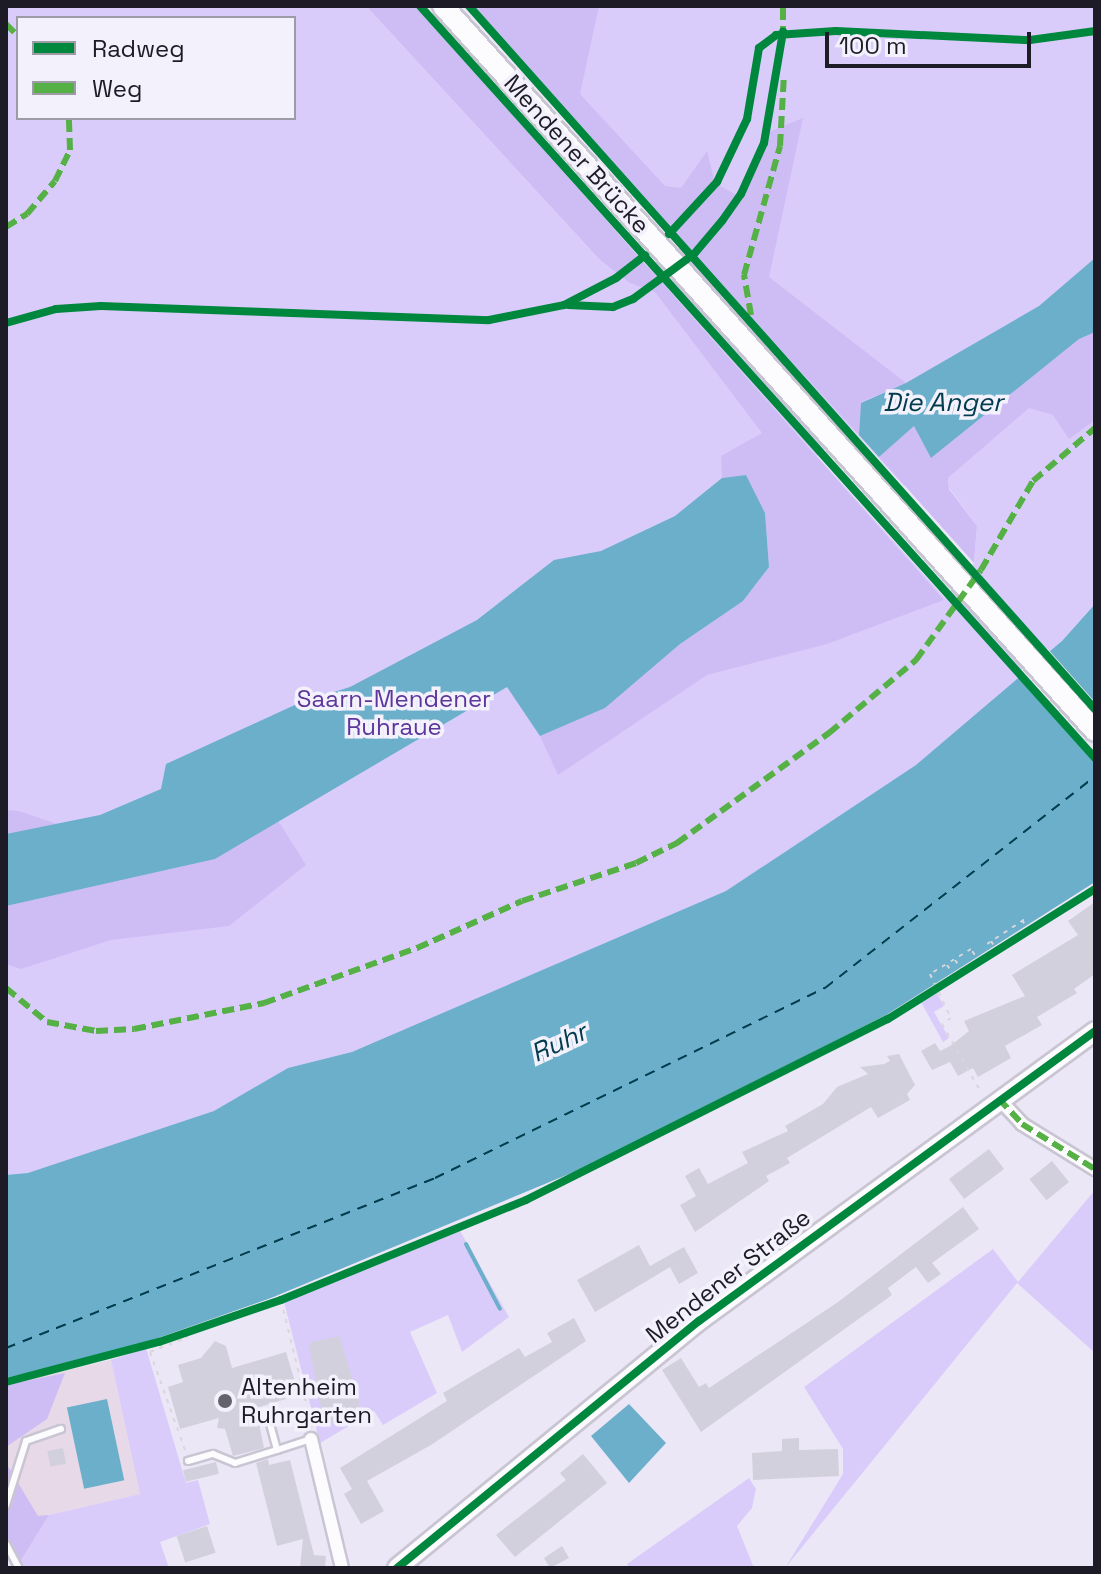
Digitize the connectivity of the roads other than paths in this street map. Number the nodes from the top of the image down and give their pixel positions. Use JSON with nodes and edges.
{"nodes":[{"id":1,"x":443,"y":6,"type":"edge"},
{"id":2,"x":1095,"y":731,"type":"edge"},
{"id":3,"x":1095,"y":1031,"type":"edge"},
{"id":4,"x":999,"y":1099,"type":"junction"},
{"id":5,"x":1095,"y":1169,"type":"edge"},
{"id":6,"x":269,"y":1420,"type":"dead end"},
{"id":7,"x":61,"y":1429,"type":"dead end"},
{"id":8,"x":311,"y":1439,"type":"joint"},
{"id":9,"x":277,"y":1450,"type":"junction"},
{"id":10,"x":188,"y":1461,"type":"road end"},
{"id":11,"x":6,"y":1505,"type":"edge"},
{"id":12,"x":6,"y":1544,"type":"edge"},
{"id":13,"x":402,"y":1567,"type":"edge"},
{"id":14,"x":19,"y":1568,"type":"edge"},
{"id":15,"x":342,"y":1568,"type":"edge"}],
"edges":[{"from":1,"to":2,"type":"main road","name":"Mendener Brücke"},
{"from":3,"to":4,"type":"main road","name":"Mendener Straße"},
{"from":4,"to":5,"type":"street"},
{"from":4,"to":13,"type":"main road","name":"Mendener Straße"},
{"from":6,"to":9,"type":"lane"},
{"from":7,"to":11,"type":"lane"},
{"from":8,"to":9,"type":"lane"},
{"from":8,"to":15,"type":"street"},
{"from":9,"to":10,"type":"lane"},
{"from":12,"to":14,"type":"lane"}]}
